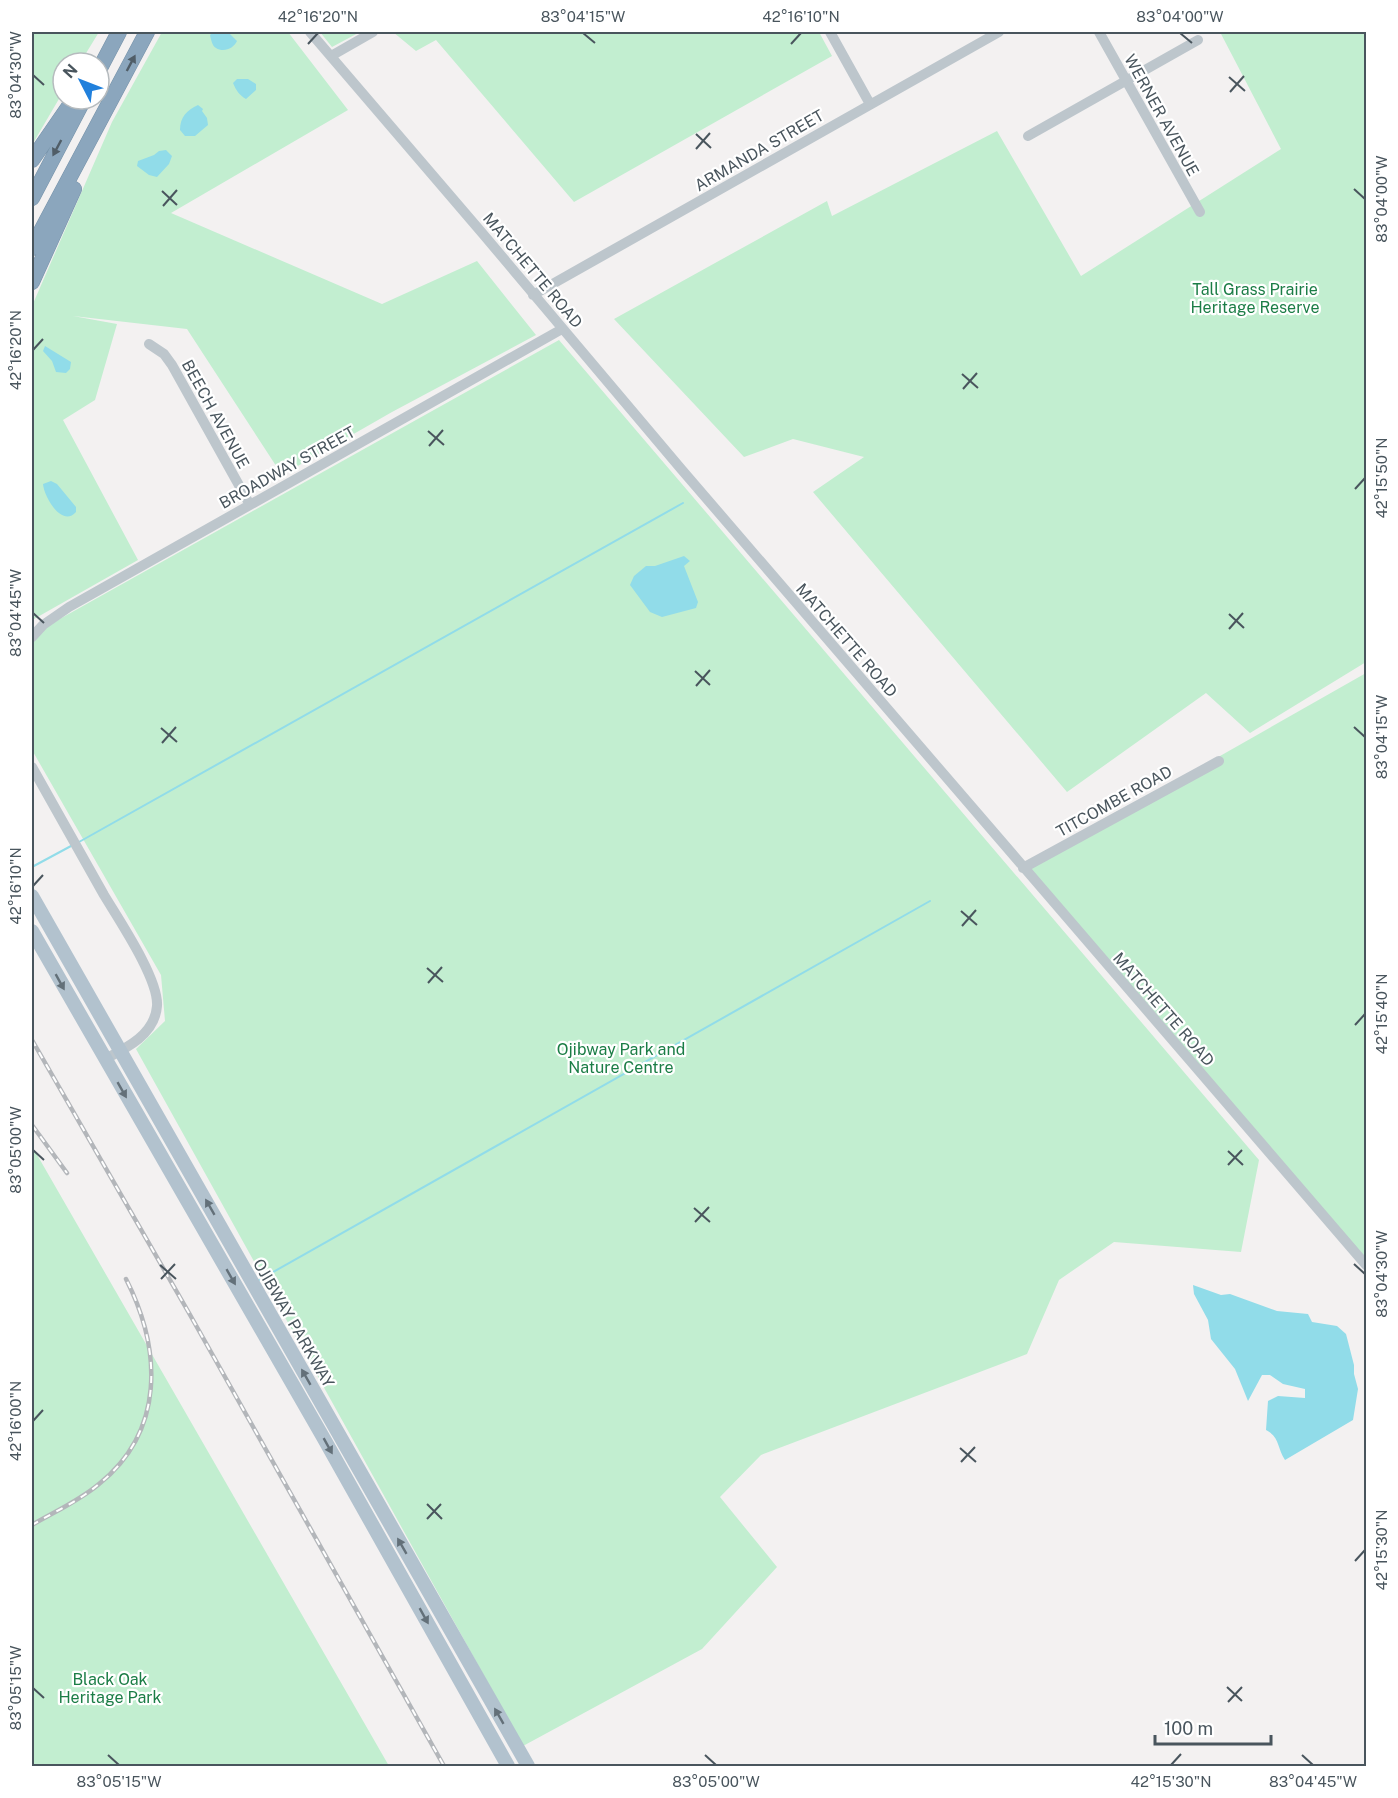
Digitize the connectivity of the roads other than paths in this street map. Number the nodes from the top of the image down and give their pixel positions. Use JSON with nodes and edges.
{"nodes":[{"id":1,"x":147,"y":32,"type":"edge"},
{"id":2,"x":309,"y":32,"type":"edge"},
{"id":3,"x":373,"y":32,"type":"edge"},
{"id":4,"x":830,"y":32,"type":"edge"},
{"id":5,"x":999,"y":32,"type":"edge"},
{"id":6,"x":1098,"y":32,"type":"edge"},
{"id":7,"x":116,"y":36,"type":"edge"},
{"id":8,"x":1198,"y":40,"type":"dead end"},
{"id":9,"x":106,"y":51,"type":"edge"},
{"id":10,"x":108,"y":51,"type":"edge"},
{"id":11,"x":331,"y":56,"type":"junction"},
{"id":12,"x":1126,"y":81,"type":"junction"},
{"id":13,"x":870,"y":104,"type":"junction"},
{"id":14,"x":66,"y":111,"type":"edge"},
{"id":15,"x":78,"y":111,"type":"edge"},
{"id":16,"x":1028,"y":136,"type":"dead end"},
{"id":17,"x":84,"y":152,"type":"junction"},
{"id":18,"x":32,"y":160,"type":"edge"},
{"id":19,"x":32,"y":198,"type":"edge"},
{"id":20,"x":1200,"y":212,"type":"dead end"},
{"id":21,"x":32,"y":248,"type":"edge"},
{"id":22,"x":32,"y":282,"type":"edge"},
{"id":23,"x":533,"y":295,"type":"junction"},
{"id":24,"x":562,"y":329,"type":"junction"},
{"id":25,"x":149,"y":344,"type":"dead end"},
{"id":26,"x":250,"y":505,"type":"junction"},
{"id":27,"x":32,"y":637,"type":"edge"},
{"id":28,"x":1219,"y":761,"type":"dead end"},
{"id":29,"x":32,"y":767,"type":"edge"},
{"id":30,"x":1023,"y":868,"type":"junction"},
{"id":31,"x":32,"y":896,"type":"edge"},
{"id":32,"x":32,"y":931,"type":"edge"},
{"id":33,"x":121,"y":1051,"type":"junction"},
{"id":34,"x":105,"y":1059,"type":"junction"},
{"id":35,"x":1366,"y":1265,"type":"edge"},
{"id":36,"x":508,"y":1767,"type":"edge"},
{"id":37,"x":528,"y":1767,"type":"edge"}],
"edges":[{"from":17,"to":1,"type":"highway","one_way":true},
{"from":2,"to":11,"type":"street","name":"MATCHETTE ROAD"},
{"from":3,"to":11,"type":"street"},
{"from":4,"to":13,"type":"street"},
{"from":5,"to":13,"type":"street","name":"ARMANDA STREET"},
{"from":6,"to":12,"type":"street","name":"WERNER AVENUE"},
{"from":7,"to":9,"type":"highway"},
{"from":7,"to":10,"type":"highway"},
{"from":8,"to":12,"type":"street"},
{"from":11,"to":23,"type":"street","name":"MATCHETTE ROAD"},
{"from":12,"to":16,"type":"street"},
{"from":12,"to":20,"type":"street","name":"WERNER AVENUE"},
{"from":13,"to":23,"type":"street","name":"ARMANDA STREET"},
{"from":14,"to":18,"type":"highway"},
{"from":15,"to":19,"type":"highway","one_way":true},
{"from":17,"to":21,"type":"highway"},
{"from":17,"to":22,"type":"highway"},
{"from":23,"to":24,"type":"street","name":"MATCHETTE ROAD"},
{"from":24,"to":26,"type":"street","name":"BROADWAY STREET"},
{"from":24,"to":30,"type":"street","name":"MATCHETTE ROAD"},
{"from":25,"to":26,"type":"street","name":"BEECH AVENUE"},
{"from":26,"to":27,"type":"street","name":"BROADWAY STREET"},
{"from":28,"to":30,"type":"street","name":"TITCOMBE ROAD"},
{"from":29,"to":33,"type":"street"},
{"from":30,"to":35,"type":"street","name":"MATCHETTE ROAD"},
{"from":31,"to":33,"type":"main road","name":"OJIBWAY PARKWAY"},
{"from":32,"to":34,"type":"main road","name":"OJIBWAY PARKWAY","one_way":true},
{"from":33,"to":34,"type":"street"},
{"from":37,"to":33,"type":"main road","name":"OJIBWAY PARKWAY","one_way":true},
{"from":34,"to":36,"type":"main road","name":"OJIBWAY PARKWAY","one_way":true}]}
